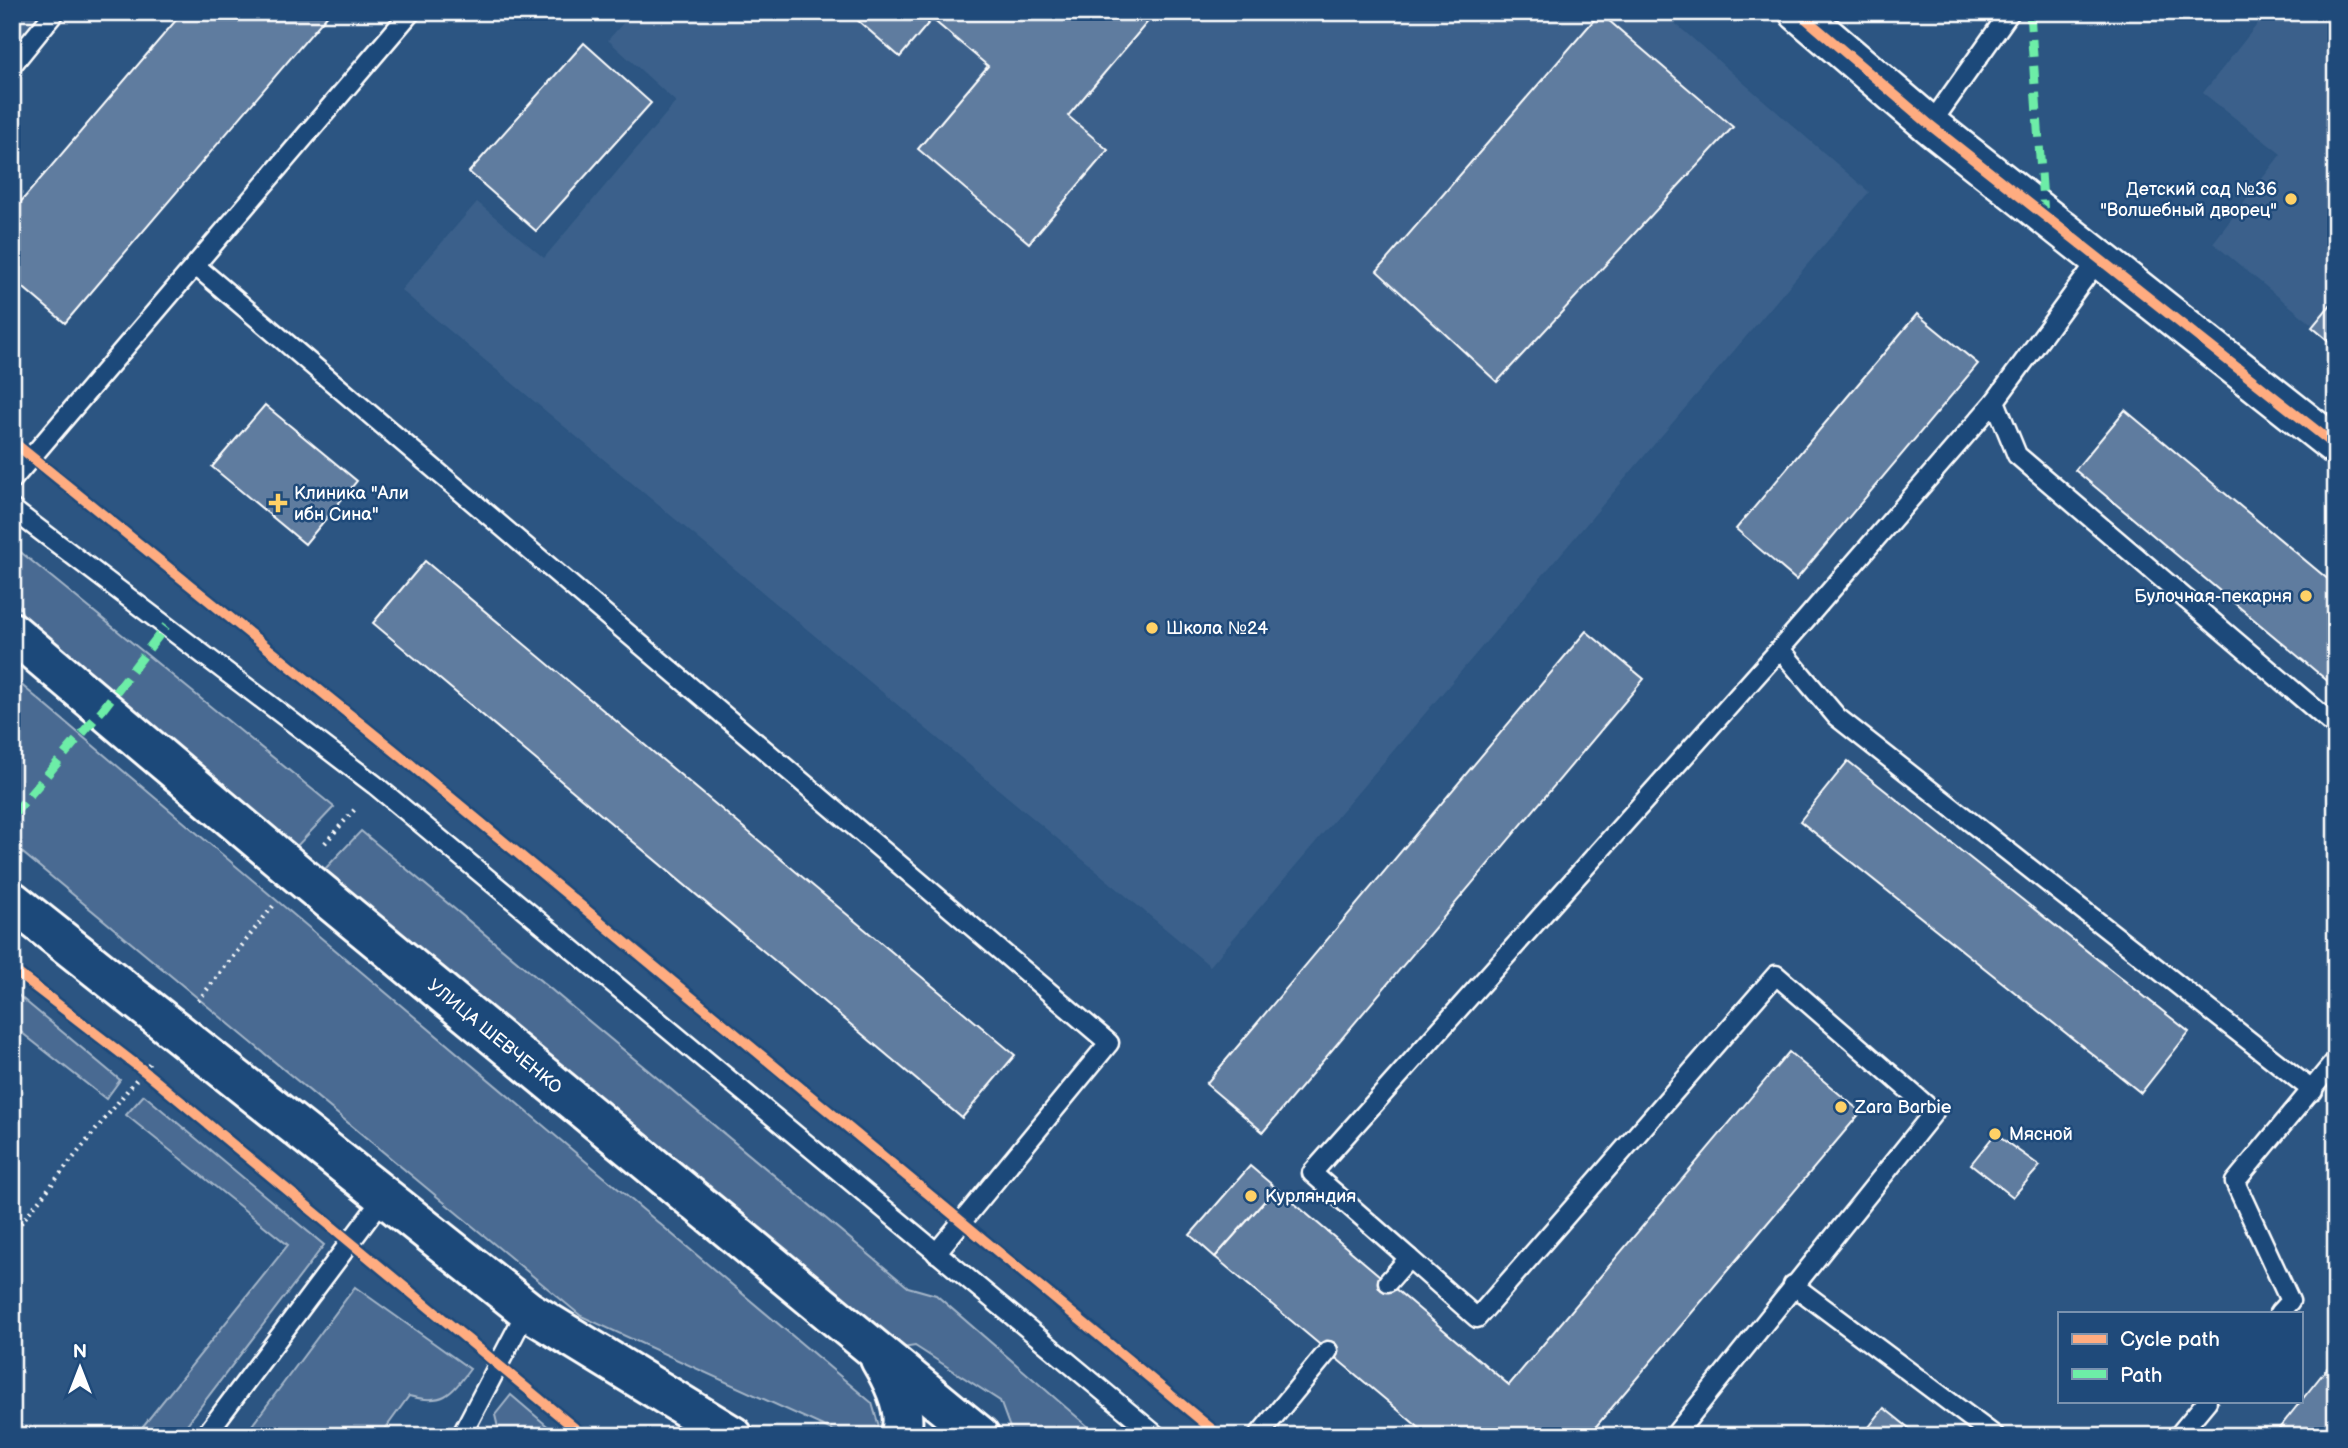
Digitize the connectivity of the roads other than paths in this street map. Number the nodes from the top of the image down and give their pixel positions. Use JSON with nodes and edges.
{"nodes":[{"id":1,"x":55,"y":12,"type":"edge"},
{"id":2,"x":411,"y":12,"type":"edge"},
{"id":3,"x":1798,"y":12,"type":"edge"},
{"id":4,"x":2010,"y":12,"type":"edge"},
{"id":5,"x":12,"y":65,"type":"edge"},
{"id":6,"x":1930,"y":125,"type":"junction"},
{"id":7,"x":2098,"y":260,"type":"junction"},
{"id":8,"x":197,"y":267,"type":"junction"},
{"id":9,"x":1995,"y":401,"type":"junction"},
{"id":10,"x":2336,"y":446,"type":"edge"},
{"id":11,"x":12,"y":480,"type":"edge"},
{"id":12,"x":12,"y":509,"type":"edge"},
{"id":13,"x":12,"y":632,"type":"edge"},
{"id":14,"x":1780,"y":649,"type":"junction"},
{"id":15,"x":2336,"y":727,"type":"edge"},
{"id":16,"x":12,"y":901,"type":"edge"},
{"id":17,"x":2336,"y":1060,"type":"edge"},
{"id":18,"x":2313,"y":1091,"type":"junction"},
{"id":19,"x":384,"y":1197,"type":"junction"},
{"id":20,"x":936,"y":1253,"type":"junction"},
{"id":21,"x":1409,"y":1258,"type":"junction"},
{"id":22,"x":1388,"y":1283,"type":"dead end"},
{"id":23,"x":1793,"y":1284,"type":"junction"},
{"id":24,"x":527,"y":1310,"type":"junction"},
{"id":25,"x":2281,"y":1312,"type":"edge"},
{"id":26,"x":875,"y":1350,"type":"junction"},
{"id":27,"x":1328,"y":1351,"type":"dead end"},
{"id":28,"x":2206,"y":1402,"type":"edge"},
{"id":29,"x":205,"y":1436,"type":"edge"},
{"id":30,"x":461,"y":1436,"type":"edge"},
{"id":31,"x":733,"y":1436,"type":"edge"},
{"id":32,"x":900,"y":1436,"type":"edge"},
{"id":33,"x":980,"y":1436,"type":"edge"},
{"id":34,"x":1157,"y":1436,"type":"edge"},
{"id":35,"x":1258,"y":1436,"type":"edge"},
{"id":36,"x":1674,"y":1436,"type":"edge"},
{"id":37,"x":1995,"y":1436,"type":"edge"},
{"id":38,"x":2178,"y":1436,"type":"edge"}],
"edges":[{"from":1,"to":5,"type":"lane"},
{"from":2,"to":8,"type":"lane"},
{"from":3,"to":6,"type":"street"},
{"from":4,"to":6,"type":"lane"},
{"from":6,"to":7,"type":"street"},
{"from":7,"to":9,"type":"lane"},
{"from":7,"to":10,"type":"street"},
{"from":8,"to":11,"type":"lane"},
{"from":8,"to":20,"type":"lane"},
{"from":9,"to":14,"type":"lane"},
{"from":9,"to":15,"type":"lane"},
{"from":12,"to":20,"type":"lane"},
{"from":13,"to":26,"type":"main road","name":"УЛИЦА ШЕВЧЕНКО"},
{"from":14,"to":18,"type":"lane"},
{"from":14,"to":21,"type":"lane"},
{"from":16,"to":19,"type":"main road"},
{"from":17,"to":18,"type":"lane"},
{"from":18,"to":25,"type":"lane"},
{"from":19,"to":24,"type":"main road"},
{"from":19,"to":29,"type":"lane"},
{"from":20,"to":34,"type":"lane"},
{"from":21,"to":22,"type":"lane"},
{"from":21,"to":23,"type":"lane"},
{"from":23,"to":36,"type":"lane"},
{"from":23,"to":37,"type":"lane"},
{"from":24,"to":30,"type":"lane"},
{"from":24,"to":31,"type":"main road"},
{"from":26,"to":32,"type":"main road"},
{"from":26,"to":33,"type":"main road","name":"УЛИЦА ШЕВЧЕНКО"},
{"from":27,"to":35,"type":"lane"},
{"from":28,"to":38,"type":"lane"}]}
